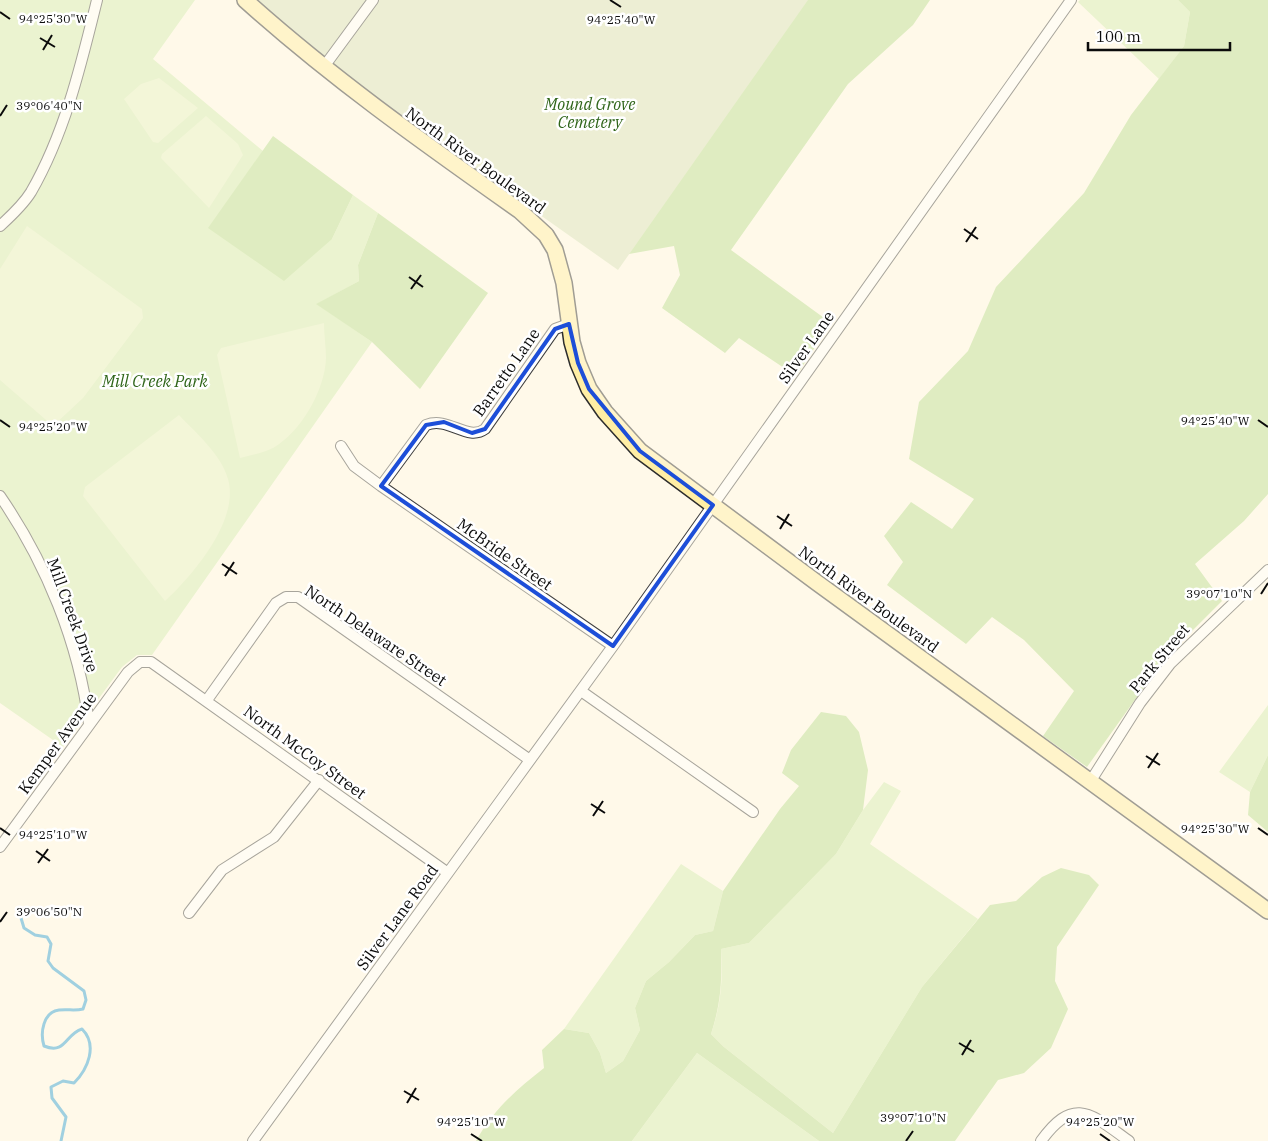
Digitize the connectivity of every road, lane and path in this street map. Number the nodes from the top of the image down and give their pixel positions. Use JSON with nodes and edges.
{"nodes":[{"id":1,"x":97,"y":0,"type":"edge"},
{"id":2,"x":246,"y":0,"type":"edge"},
{"id":3,"x":374,"y":0,"type":"edge"},
{"id":4,"x":1070,"y":0,"type":"edge"},
{"id":5,"x":323,"y":68,"type":"junction"},
{"id":6,"x":0,"y":226,"type":"edge"},
{"id":7,"x":569,"y":324,"type":"junction"},
{"id":8,"x":341,"y":446,"type":"dead end"},
{"id":9,"x":381,"y":486,"type":"junction"},
{"id":10,"x":0,"y":496,"type":"edge"},
{"id":11,"x":713,"y":505,"type":"junction"},
{"id":12,"x":1268,"y":570,"type":"edge"},
{"id":13,"x":613,"y":646,"type":"junction"},
{"id":14,"x":143,"y":662,"type":"joint"},
{"id":15,"x":581,"y":691,"type":"junction"},
{"id":16,"x":207,"y":700,"type":"junction"},
{"id":17,"x":566,"y":711,"type":"joint"},
{"id":18,"x":89,"y":724,"type":"junction"},
{"id":19,"x":530,"y":760,"type":"junction"},
{"id":20,"x":319,"y":780,"type":"junction"},
{"id":21,"x":1090,"y":782,"type":"junction"},
{"id":22,"x":754,"y":812,"type":"dead end"},
{"id":23,"x":0,"y":847,"type":"edge"},
{"id":24,"x":448,"y":873,"type":"junction"},
{"id":25,"x":1268,"y":910,"type":"edge"},
{"id":26,"x":189,"y":913,"type":"dead end"},
{"id":27,"x":253,"y":1141,"type":"edge"},
{"id":28,"x":1041,"y":1141,"type":"edge"},
{"id":29,"x":1128,"y":1141,"type":"edge"}],
"edges":[{"from":1,"to":6,"type":"street"},
{"from":2,"to":5,"type":"main road","name":"North River Boulevard"},
{"from":3,"to":5,"type":"street"},
{"from":4,"to":11,"type":"street","name":"Silver Lane"},
{"from":5,"to":7,"type":"main road","name":"North River Boulevard"},
{"from":7,"to":9,"type":"street","name":"Barretto Lane"},
{"from":7,"to":11,"type":"main road","name":"North River Boulevard"},
{"from":8,"to":9,"type":"street","name":"McBride Street"},
{"from":9,"to":13,"type":"street","name":"McBride Street"},
{"from":10,"to":18,"type":"street","name":"Mill Creek Drive"},
{"from":11,"to":13,"type":"street","name":"Silver Lane"},
{"from":11,"to":21,"type":"main road","name":"North River Boulevard"},
{"from":12,"to":21,"type":"street","name":"Park Street"},
{"from":13,"to":15,"type":"street","name":"Silver Lane"},
{"from":14,"to":16,"type":"street","name":"North McCoy Street"},
{"from":14,"to":18,"type":"street","name":"Kemper Avenue"},
{"from":15,"to":17,"type":"street","name":"Silver Lane"},
{"from":15,"to":22,"type":"street"},
{"from":16,"to":19,"type":"street","name":"North Delaware Street"},
{"from":16,"to":20,"type":"street","name":"North McCoy Street"},
{"from":17,"to":19,"type":"street","name":"Silver Lane Road"},
{"from":18,"to":23,"type":"street","name":"Kemper Avenue"},
{"from":19,"to":24,"type":"street","name":"Silver Lane Road"},
{"from":20,"to":24,"type":"street","name":"North McCoy Street"},
{"from":20,"to":26,"type":"street"},
{"from":21,"to":25,"type":"main road","name":"North River Boulevard"},
{"from":24,"to":27,"type":"street","name":"Silver Lane Road"},
{"from":28,"to":29,"type":"street"}]}
